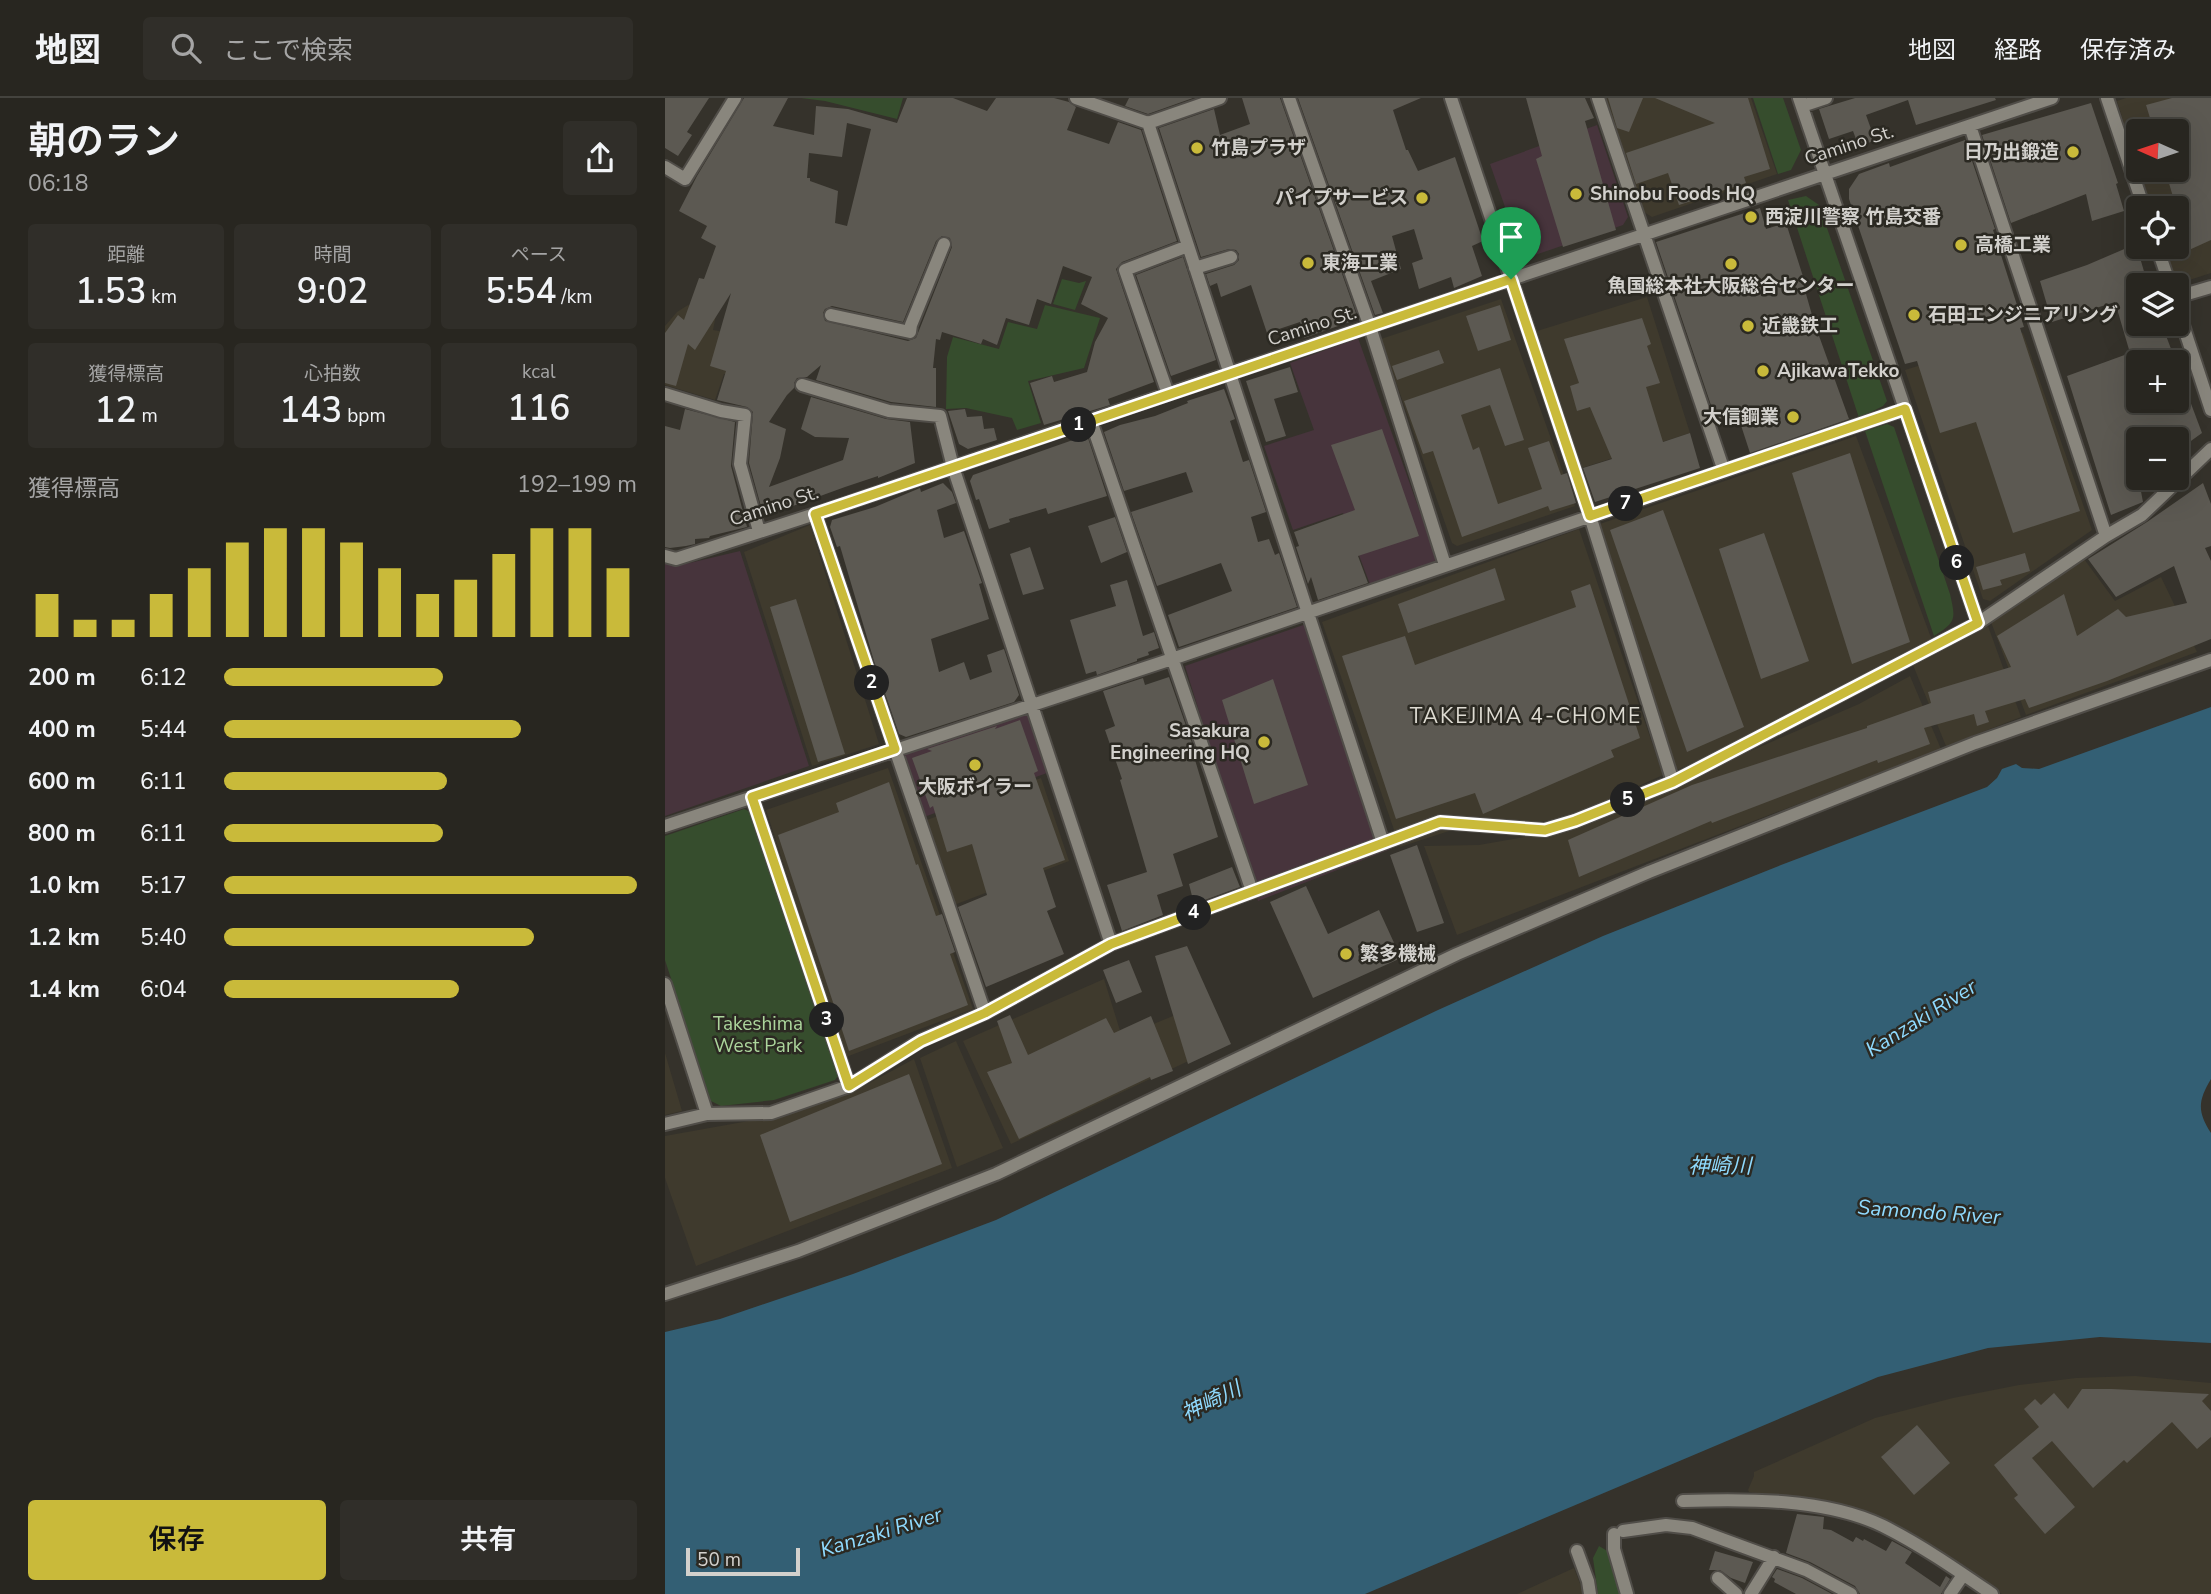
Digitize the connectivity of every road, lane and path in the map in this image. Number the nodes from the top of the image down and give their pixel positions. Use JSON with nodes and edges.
{"nodes":[{"id":1,"x":735,"y":98,"type":"edge"},
{"id":2,"x":1076,"y":98,"type":"edge"},
{"id":3,"x":1220,"y":98,"type":"edge"},
{"id":4,"x":1289,"y":98,"type":"edge"},
{"id":5,"x":1451,"y":98,"type":"edge"},
{"id":6,"x":1598,"y":98,"type":"edge"},
{"id":7,"x":1826,"y":98,"type":"edge"},
{"id":8,"x":2052,"y":98,"type":"edge"},
{"id":9,"x":2107,"y":98,"type":"edge"},
{"id":10,"x":1800,"y":102,"type":"edge"},
{"id":11,"x":1148,"y":123,"type":"junction"},
{"id":12,"x":1970,"y":126,"type":"junction"},
{"id":13,"x":665,"y":167,"type":"edge"},
{"id":14,"x":1824,"y":174,"type":"junction"},
{"id":15,"x":2140,"y":196,"type":"edge"},
{"id":16,"x":1643,"y":235,"type":"junction"},
{"id":17,"x":944,"y":243,"type":"dead end"},
{"id":18,"x":1188,"y":246,"type":"junction"},
{"id":19,"x":1231,"y":257,"type":"dead end"},
{"id":20,"x":1195,"y":268,"type":"junction"},
{"id":21,"x":1511,"y":279,"type":"junction"},
{"id":22,"x":2211,"y":287,"type":"edge"},
{"id":23,"x":2189,"y":293,"type":"edge"},
{"id":24,"x":831,"y":315,"type":"dead end"},
{"id":25,"x":1370,"y":327,"type":"junction"},
{"id":26,"x":2187,"y":336,"type":"edge"},
{"id":27,"x":1230,"y":373,"type":"junction"},
{"id":28,"x":802,"y":385,"type":"dead end"},
{"id":29,"x":665,"y":394,"type":"edge"},
{"id":30,"x":1168,"y":394,"type":"junction"},
{"id":31,"x":1905,"y":409,"type":"junction"},
{"id":32,"x":2211,"y":410,"type":"edge"},
{"id":33,"x":1091,"y":421,"type":"junction"},
{"id":34,"x":2211,"y":449,"type":"edge"},
{"id":35,"x":953,"y":467,"type":"junction"},
{"id":36,"x":1724,"y":471,"type":"junction"},
{"id":37,"x":815,"y":514,"type":"junction"},
{"id":38,"x":1590,"y":516,"type":"junction"},
{"id":39,"x":759,"y":531,"type":"junction"},
{"id":40,"x":2106,"y":536,"type":"junction"},
{"id":41,"x":665,"y":556,"type":"edge"},
{"id":42,"x":1445,"y":565,"type":"junction"},
{"id":43,"x":1307,"y":611,"type":"junction"},
{"id":44,"x":1978,"y":623,"type":"junction"},
{"id":45,"x":1173,"y":659,"type":"junction"},
{"id":46,"x":2211,"y":660,"type":"edge"},
{"id":47,"x":1031,"y":704,"type":"junction"},
{"id":48,"x":895,"y":749,"type":"junction"},
{"id":49,"x":1673,"y":782,"type":"junction"},
{"id":50,"x":752,"y":797,"type":"junction"},
{"id":51,"x":665,"y":826,"type":"edge"},
{"id":52,"x":1383,"y":843,"type":"junction"},
{"id":53,"x":1252,"y":891,"type":"junction"},
{"id":54,"x":1111,"y":944,"type":"junction"},
{"id":55,"x":665,"y":984,"type":"edge"},
{"id":56,"x":985,"y":1013,"type":"junction"},
{"id":57,"x":849,"y":1086,"type":"junction"},
{"id":58,"x":707,"y":1114,"type":"junction"},
{"id":59,"x":665,"y":1124,"type":"edge"},
{"id":60,"x":665,"y":1294,"type":"edge"},
{"id":61,"x":1683,"y":1501,"type":"dead end"},
{"id":62,"x":1577,"y":1550,"type":"dead end"},
{"id":63,"x":1774,"y":1557,"type":"junction"},
{"id":64,"x":1963,"y":1574,"type":"junction"},
{"id":65,"x":1718,"y":1578,"type":"dead end"},
{"id":66,"x":1590,"y":1594,"type":"edge"},
{"id":67,"x":1627,"y":1594,"type":"edge"},
{"id":68,"x":1736,"y":1594,"type":"edge"},
{"id":69,"x":1751,"y":1594,"type":"edge"},
{"id":70,"x":1851,"y":1594,"type":"edge"},
{"id":71,"x":1950,"y":1594,"type":"edge"},
{"id":72,"x":1992,"y":1594,"type":"edge"}],
"edges":[{"from":1,"to":13,"type":"street"},
{"from":2,"to":11,"type":"street"},
{"from":3,"to":11,"type":"street"},
{"from":4,"to":25,"type":"street"},
{"from":5,"to":21,"type":"street"},
{"from":6,"to":16,"type":"street"},
{"from":7,"to":10,"type":"street"},
{"from":8,"to":12,"type":"street","name":"Camino St."},
{"from":9,"to":15,"type":"street"},
{"from":10,"to":14,"type":"street"},
{"from":11,"to":18,"type":"street"},
{"from":12,"to":14,"type":"street","name":"Camino St."},
{"from":12,"to":40,"type":"street"},
{"from":14,"to":16,"type":"street","name":"Camino St."},
{"from":14,"to":31,"type":"street"},
{"from":16,"to":21,"type":"street","name":"Camino St."},
{"from":16,"to":36,"type":"street"},
{"from":17,"to":24,"type":"street"},
{"from":18,"to":20,"type":"street"},
{"from":18,"to":30,"type":"street"},
{"from":19,"to":20,"type":"street"},
{"from":20,"to":27,"type":"street"},
{"from":21,"to":25,"type":"street","name":"Camino St."},
{"from":21,"to":38,"type":"street"},
{"from":22,"to":23,"type":"street"},
{"from":25,"to":27,"type":"street","name":"Camino St."},
{"from":25,"to":42,"type":"street"},
{"from":26,"to":32,"type":"street"},
{"from":27,"to":30,"type":"street","name":"Camino St."},
{"from":27,"to":43,"type":"street"},
{"from":28,"to":35,"type":"street"},
{"from":29,"to":39,"type":"street"},
{"from":30,"to":33,"type":"street","name":"Camino St."},
{"from":31,"to":36,"type":"street"},
{"from":31,"to":44,"type":"street"},
{"from":33,"to":35,"type":"street","name":"Camino St."},
{"from":33,"to":45,"type":"street"},
{"from":34,"to":40,"type":"street"},
{"from":35,"to":37,"type":"street","name":"Camino St."},
{"from":35,"to":47,"type":"street"},
{"from":36,"to":38,"type":"street"},
{"from":37,"to":39,"type":"street","name":"Camino St."},
{"from":37,"to":48,"type":"street"},
{"from":38,"to":42,"type":"street"},
{"from":38,"to":49,"type":"street"},
{"from":39,"to":41,"type":"street","name":"Camino St."},
{"from":40,"to":44,"type":"street"},
{"from":42,"to":43,"type":"street"},
{"from":43,"to":45,"type":"street"},
{"from":43,"to":52,"type":"street"},
{"from":44,"to":49,"type":"street"},
{"from":45,"to":47,"type":"street"},
{"from":45,"to":53,"type":"street"},
{"from":46,"to":60,"type":"street"},
{"from":47,"to":48,"type":"street"},
{"from":47,"to":54,"type":"street"},
{"from":48,"to":50,"type":"street"},
{"from":48,"to":56,"type":"street"},
{"from":49,"to":52,"type":"street"},
{"from":50,"to":51,"type":"street"},
{"from":50,"to":57,"type":"street"},
{"from":52,"to":53,"type":"street"},
{"from":53,"to":54,"type":"street"},
{"from":54,"to":56,"type":"street"},
{"from":55,"to":58,"type":"street"},
{"from":56,"to":57,"type":"street"},
{"from":57,"to":58,"type":"street"},
{"from":58,"to":59,"type":"street"},
{"from":61,"to":64,"type":"street"},
{"from":62,"to":66,"type":"street"},
{"from":63,"to":67,"type":"street"},
{"from":63,"to":69,"type":"street"},
{"from":63,"to":70,"type":"street"},
{"from":64,"to":71,"type":"street"},
{"from":64,"to":72,"type":"street"},
{"from":65,"to":68,"type":"street"}]}
